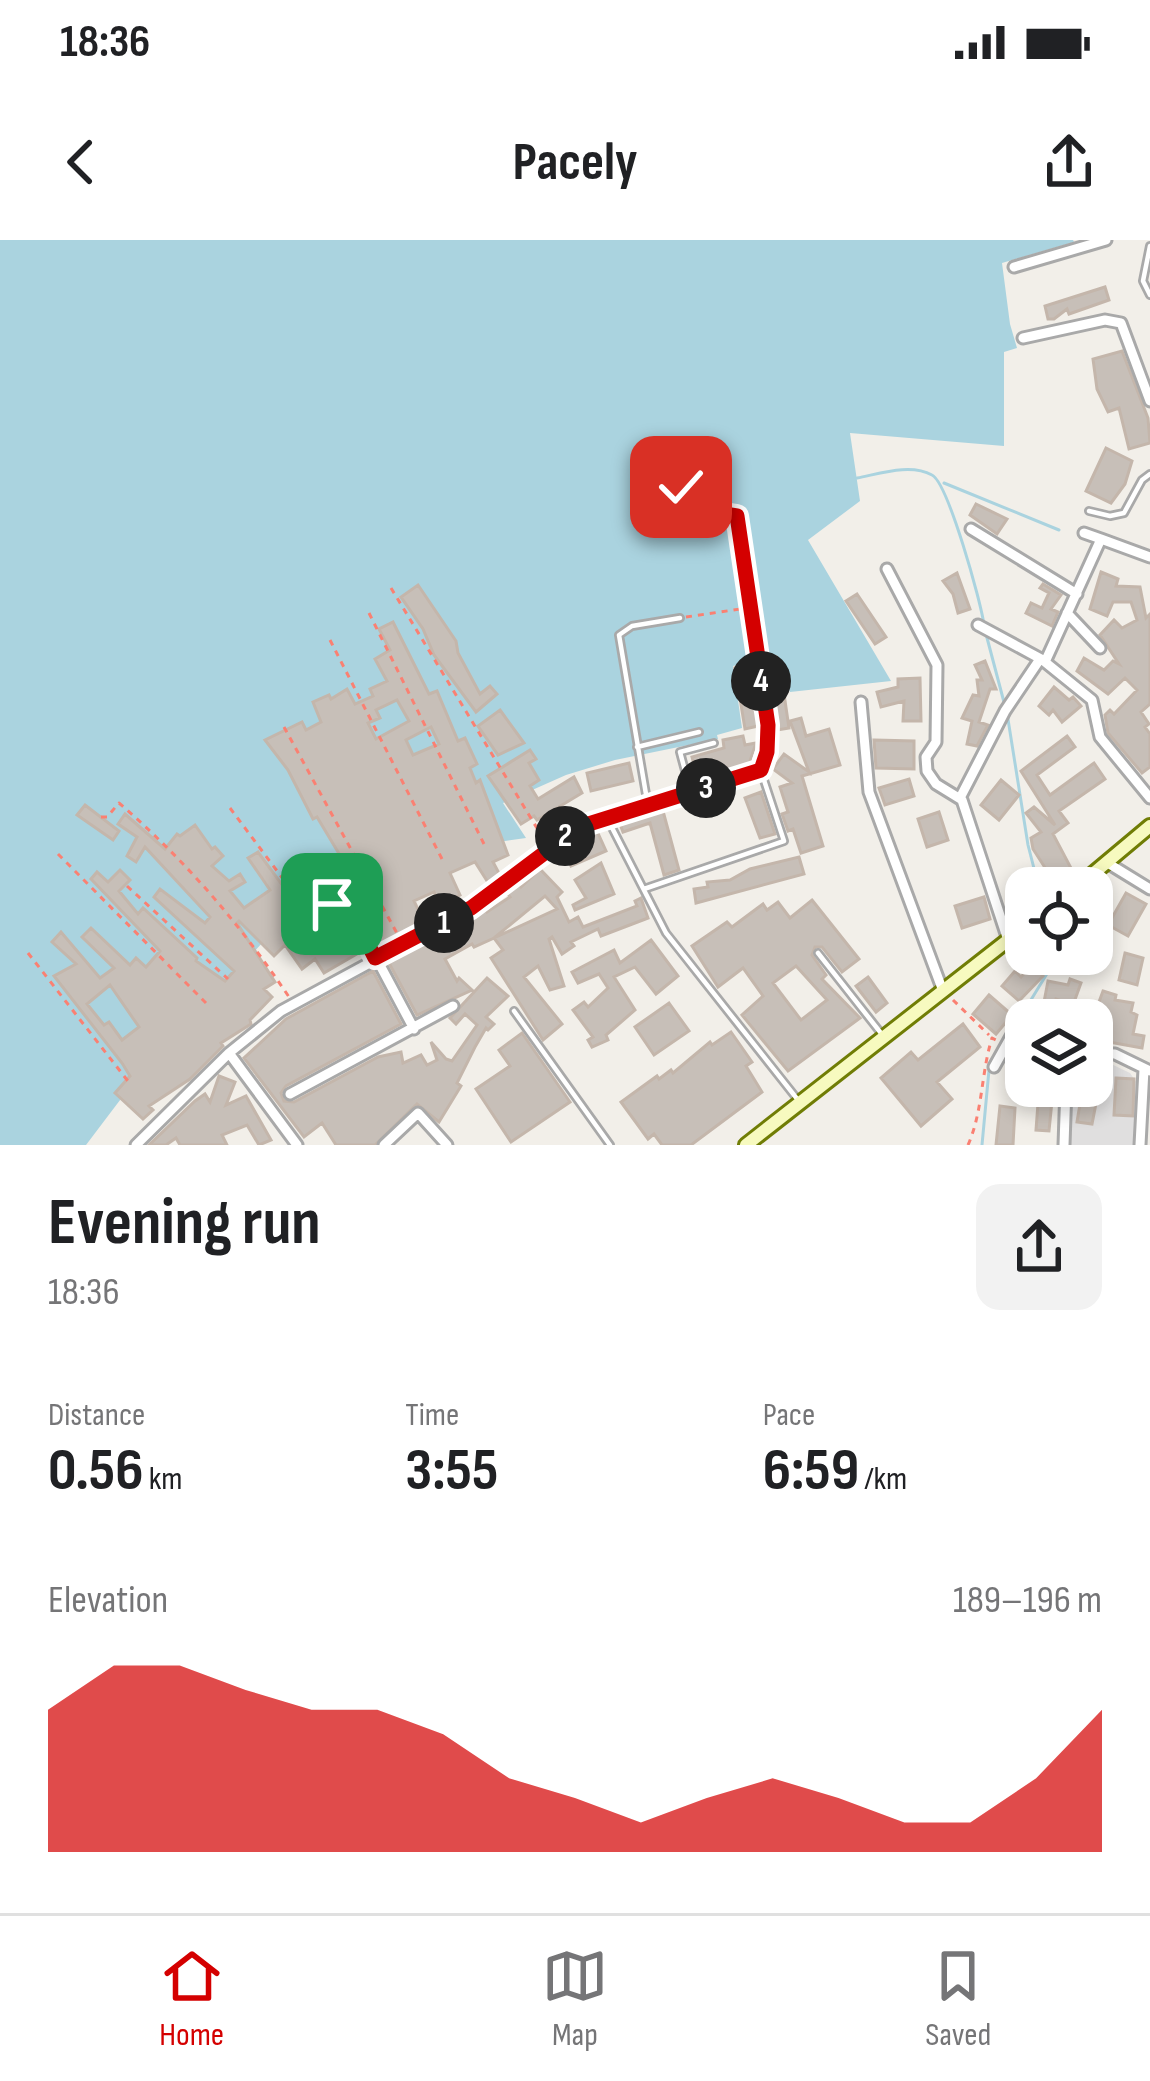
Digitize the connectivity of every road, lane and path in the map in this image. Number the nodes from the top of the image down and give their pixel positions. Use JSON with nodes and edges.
{"nodes":[{"id":1,"x":1106,"y":240,"type":"edge"},
{"id":2,"x":1150,"y":246,"type":"edge"},
{"id":3,"x":1014,"y":267,"type":"dead end"},
{"id":4,"x":1150,"y":295,"type":"edge"},
{"id":5,"x":1023,"y":338,"type":"dead end"},
{"id":6,"x":1150,"y":401,"type":"edge"},
{"id":7,"x":1150,"y":474,"type":"edge"},
{"id":8,"x":681,"y":487,"type":"dead end"},
{"id":9,"x":1089,"y":511,"type":"dead end"},
{"id":10,"x":737,"y":516,"type":"junction"},
{"id":11,"x":752,"y":519,"type":"dead end"},
{"id":12,"x":970,"y":529,"type":"dead end"},
{"id":13,"x":1084,"y":532,"type":"dead end"},
{"id":14,"x":1101,"y":539,"type":"junction"},
{"id":15,"x":1150,"y":557,"type":"edge"},
{"id":16,"x":886,"y":568,"type":"dead end"},
{"id":17,"x":391,"y":588,"type":"dead end"},
{"id":18,"x":1077,"y":594,"type":"junction"},
{"id":19,"x":749,"y":608,"type":"junction"},
{"id":20,"x":369,"y":613,"type":"dead end"},
{"id":21,"x":1066,"y":613,"type":"junction"},
{"id":22,"x":680,"y":618,"type":"joint"},
{"id":23,"x":982,"y":626,"type":"dead end"},
{"id":24,"x":330,"y":640,"type":"dead end"},
{"id":25,"x":1100,"y":648,"type":"dead end"},
{"id":26,"x":757,"y":660,"type":"joint"},
{"id":27,"x":1043,"y":660,"type":"junction"},
{"id":28,"x":861,"y":702,"type":"dead end"},
{"id":29,"x":284,"y":727,"type":"dead end"},
{"id":30,"x":699,"y":732,"type":"dead end"},
{"id":31,"x":714,"y":743,"type":"dead end"},
{"id":32,"x":637,"y":748,"type":"junction"},
{"id":33,"x":761,"y":770,"type":"junction"},
{"id":34,"x":691,"y":793,"type":"junction"},
{"id":35,"x":1150,"y":797,"type":"edge"},
{"id":36,"x":960,"y":798,"type":"junction"},
{"id":37,"x":648,"y":806,"type":"junction"},
{"id":38,"x":230,"y":808,"type":"dead end"},
{"id":39,"x":100,"y":817,"type":"dead end"},
{"id":40,"x":607,"y":818,"type":"junction"},
{"id":41,"x":1150,"y":826,"type":"edge"},
{"id":42,"x":484,"y":844,"type":"dead end"},
{"id":43,"x":548,"y":847,"type":"junction"},
{"id":44,"x":58,"y":854,"type":"dead end"},
{"id":45,"x":443,"y":861,"type":"dead end"},
{"id":46,"x":1106,"y":862,"type":"junction"},
{"id":47,"x":1100,"y":867,"type":"edge"},
{"id":48,"x":127,"y":886,"type":"dead end"},
{"id":49,"x":644,"y":889,"type":"junction"},
{"id":50,"x":1150,"y":889,"type":"edge"},
{"id":51,"x":298,"y":899,"type":"dead end"},
{"id":52,"x":317,"y":911,"type":"dead end"},
{"id":53,"x":1005,"y":931,"type":"edge"},
{"id":54,"x":1005,"y":942,"type":"edge"},
{"id":55,"x":403,"y":944,"type":"junction"},
{"id":56,"x":28,"y":953,"type":"dead end"},
{"id":57,"x":818,"y":953,"type":"dead end"},
{"id":58,"x":375,"y":958,"type":"junction"},
{"id":59,"x":228,"y":979,"type":"dead end"},
{"id":60,"x":943,"y":991,"type":"junction"},
{"id":61,"x":206,"y":1003,"type":"dead end"},
{"id":62,"x":293,"y":1004,"type":"junction"},
{"id":63,"x":453,"y":1006,"type":"dead end"},
{"id":64,"x":514,"y":1012,"type":"dead end"},
{"id":65,"x":414,"y":1029,"type":"junction"},
{"id":66,"x":884,"y":1036,"type":"junction"},
{"id":67,"x":1005,"y":1047,"type":"edge"},
{"id":68,"x":229,"y":1053,"type":"junction"},
{"id":69,"x":1113,"y":1054,"type":"edge"},
{"id":70,"x":994,"y":1067,"type":"dead end"},
{"id":71,"x":1147,"y":1070,"type":"edge"},
{"id":72,"x":131,"y":1085,"type":"dead end"},
{"id":73,"x":290,"y":1094,"type":"dead end"},
{"id":74,"x":800,"y":1103,"type":"junction"},
{"id":75,"x":1065,"y":1107,"type":"edge"},
{"id":76,"x":136,"y":1145,"type":"edge"},
{"id":77,"x":297,"y":1145,"type":"edge"},
{"id":78,"x":384,"y":1145,"type":"edge"},
{"id":79,"x":447,"y":1145,"type":"edge"},
{"id":80,"x":610,"y":1145,"type":"edge"},
{"id":81,"x":746,"y":1145,"type":"edge"},
{"id":82,"x":968,"y":1145,"type":"edge"},
{"id":83,"x":1064,"y":1145,"type":"edge"},
{"id":84,"x":1140,"y":1145,"type":"edge"}],
"edges":[{"from":1,"to":3,"type":"street"},
{"from":2,"to":4,"type":"lane"},
{"from":5,"to":6,"type":"street"},
{"from":7,"to":9,"type":"lane"},
{"from":8,"to":10,"type":"path"},
{"from":10,"to":11,"type":"path"},
{"from":10,"to":19,"type":"path"},
{"from":12,"to":18,"type":"street"},
{"from":13,"to":14,"type":"street"},
{"from":14,"to":15,"type":"street"},
{"from":14,"to":18,"type":"street"},
{"from":16,"to":36,"type":"street"},
{"from":17,"to":43,"type":"path"},
{"from":18,"to":21,"type":"street"},
{"from":19,"to":22,"type":"path"},
{"from":19,"to":26,"type":"path"},
{"from":20,"to":42,"type":"path"},
{"from":21,"to":25,"type":"street"},
{"from":21,"to":27,"type":"street"},
{"from":22,"to":32,"type":"lane"},
{"from":23,"to":27,"type":"street"},
{"from":24,"to":45,"type":"path"},
{"from":26,"to":33,"type":"street"},
{"from":27,"to":35,"type":"street"},
{"from":27,"to":36,"type":"street"},
{"from":28,"to":60,"type":"street"},
{"from":29,"to":55,"type":"path"},
{"from":30,"to":32,"type":"lane"},
{"from":31,"to":34,"type":"lane"},
{"from":32,"to":37,"type":"lane"},
{"from":33,"to":34,"type":"street"},
{"from":33,"to":49,"type":"lane"},
{"from":34,"to":37,"type":"street"},
{"from":36,"to":53,"type":"street"},
{"from":37,"to":40,"type":"street"},
{"from":38,"to":51,"type":"path"},
{"from":39,"to":62,"type":"path"},
{"from":40,"to":43,"type":"street"},
{"from":40,"to":49,"type":"lane"},
{"from":41,"to":46,"type":"main road"},
{"from":43,"to":55,"type":"street"},
{"from":44,"to":61,"type":"path"},
{"from":46,"to":47,"type":"main road"},
{"from":46,"to":50,"type":"street"},
{"from":48,"to":59,"type":"path"},
{"from":49,"to":74,"type":"lane"},
{"from":52,"to":58,"type":"street"},
{"from":54,"to":60,"type":"main road"},
{"from":55,"to":58,"type":"street"},
{"from":56,"to":72,"type":"path"},
{"from":57,"to":66,"type":"lane"},
{"from":58,"to":62,"type":"street"},
{"from":58,"to":65,"type":"street"},
{"from":60,"to":66,"type":"main road"},
{"from":60,"to":82,"type":"path"},
{"from":62,"to":68,"type":"street"},
{"from":63,"to":65,"type":"street"},
{"from":64,"to":80,"type":"lane"},
{"from":65,"to":73,"type":"street"},
{"from":66,"to":74,"type":"main road"},
{"from":67,"to":70,"type":"street"},
{"from":68,"to":76,"type":"street"},
{"from":68,"to":77,"type":"street"},
{"from":69,"to":71,"type":"street"},
{"from":71,"to":84,"type":"street"},
{"from":74,"to":81,"type":"main road"},
{"from":75,"to":83,"type":"street"},
{"from":78,"to":79,"type":"street"}]}
